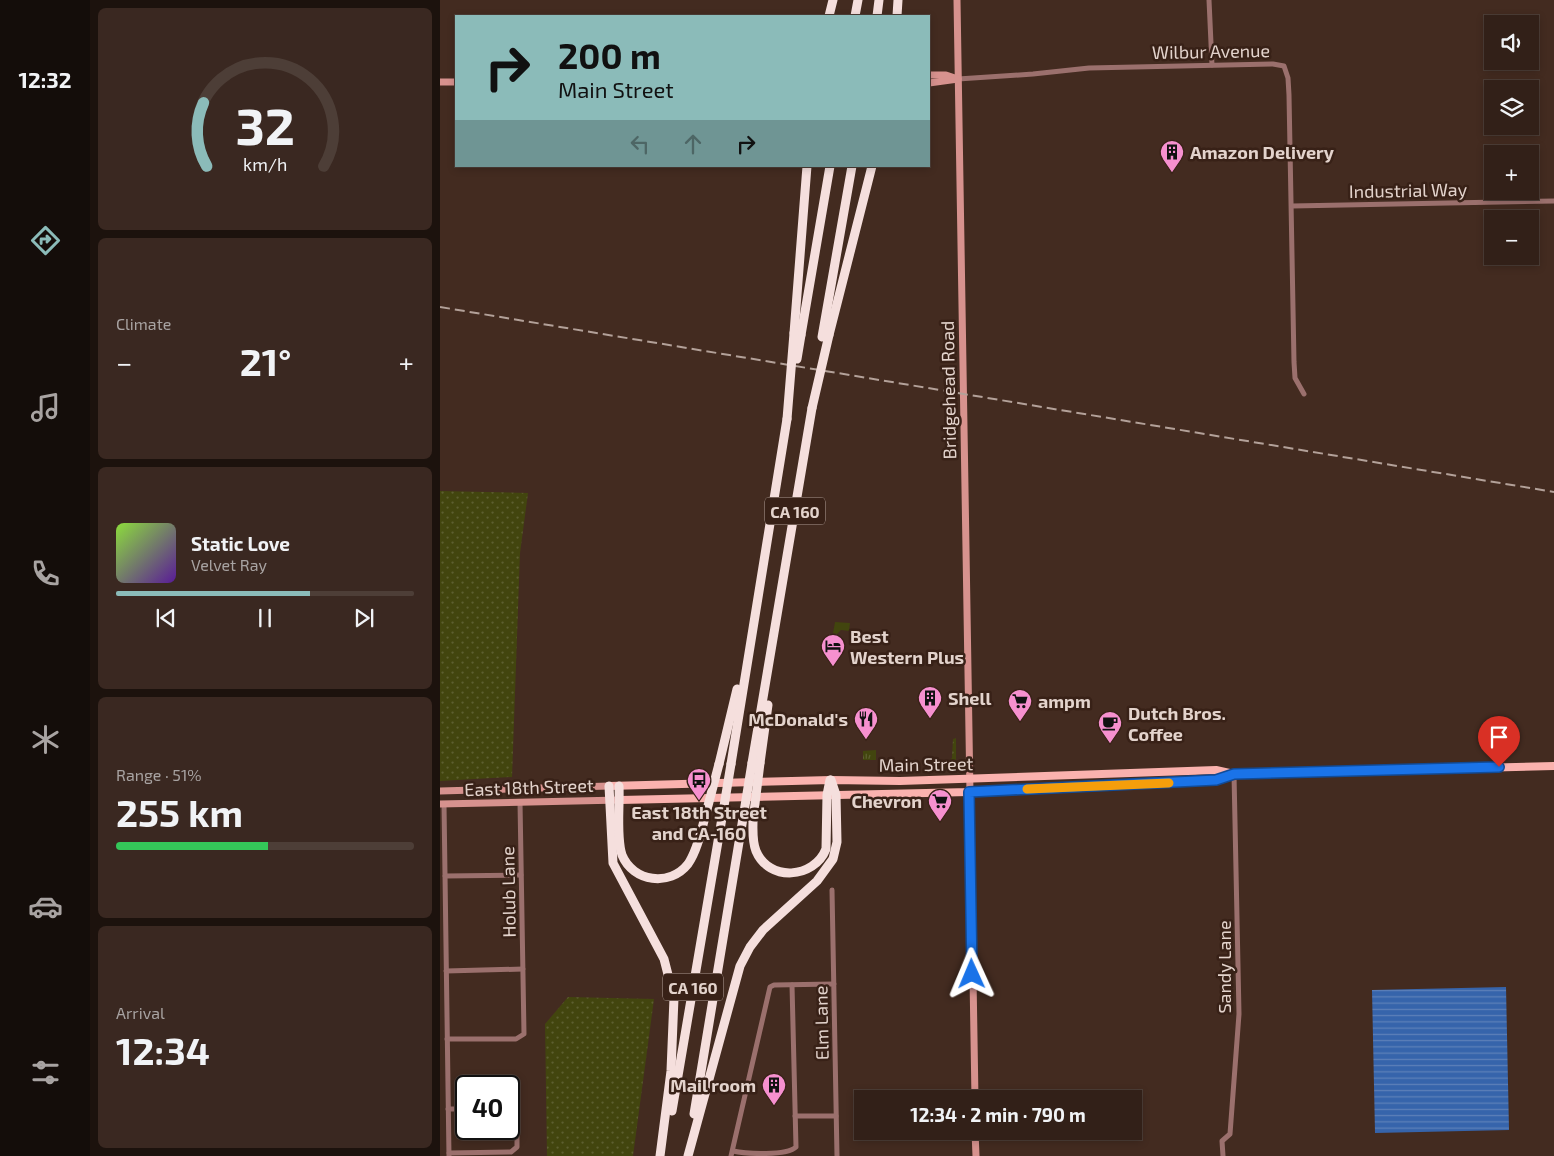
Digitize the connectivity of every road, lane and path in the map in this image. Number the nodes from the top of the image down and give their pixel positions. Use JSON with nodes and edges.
{"nodes":[{"id":1,"x":833,"y":0,"type":"edge"},
{"id":2,"x":858,"y":0,"type":"edge"},
{"id":3,"x":879,"y":0,"type":"edge"},
{"id":4,"x":898,"y":0,"type":"edge"},
{"id":5,"x":957,"y":0,"type":"edge"},
{"id":6,"x":1209,"y":0,"type":"edge"},
{"id":7,"x":830,"y":15,"type":"edge"},
{"id":8,"x":855,"y":15,"type":"edge"},
{"id":9,"x":877,"y":15,"type":"edge"},
{"id":10,"x":897,"y":15,"type":"edge"},
{"id":11,"x":1212,"y":66,"type":"junction"},
{"id":12,"x":930,"y":75,"type":"edge"},
{"id":13,"x":958,"y":79,"type":"junction"},
{"id":14,"x":440,"y":82,"type":"edge"},
{"id":15,"x":455,"y":82,"type":"edge"},
{"id":16,"x":930,"y":82,"type":"edge"},
{"id":17,"x":807,"y":167,"type":"edge"},
{"id":18,"x":830,"y":167,"type":"edge"},
{"id":19,"x":852,"y":167,"type":"edge"},
{"id":20,"x":872,"y":167,"type":"edge"},
{"id":21,"x":1554,"y":201,"type":"edge"},
{"id":22,"x":1292,"y":206,"type":"junction"},
{"id":23,"x":798,"y":334,"type":"junction"},
{"id":24,"x":826,"y":336,"type":"junction"},
{"id":25,"x":1304,"y":394,"type":"dead end"},
{"id":26,"x":760,"y":574,"type":"junction"},
{"id":27,"x":756,"y":763,"type":"junction"},
{"id":28,"x":1554,"y":766,"type":"edge"},
{"id":29,"x":1234,"y":774,"type":"junction"},
{"id":30,"x":968,"y":779,"type":"junction"},
{"id":31,"x":830,"y":780,"type":"junction"},
{"id":32,"x":614,"y":786,"type":"junction"},
{"id":33,"x":440,"y":791,"type":"edge"},
{"id":34,"x":969,"y":792,"type":"junction"},
{"id":35,"x":831,"y":795,"type":"junction"},
{"id":36,"x":609,"y":800,"type":"junction"},
{"id":37,"x":620,"y":800,"type":"junction"},
{"id":38,"x":520,"y":802,"type":"junction"},
{"id":39,"x":442,"y":804,"type":"edge"},
{"id":40,"x":521,"y":874,"type":"junction"},
{"id":41,"x":445,"y":876,"type":"junction"},
{"id":42,"x":832,"y":890,"type":"dead end"},
{"id":43,"x":523,"y":969,"type":"junction"},
{"id":44,"x":446,"y":971,"type":"junction"},
{"id":45,"x":834,"y":984,"type":"junction"},
{"id":46,"x":792,"y":985,"type":"junction"},
{"id":47,"x":447,"y":1039,"type":"junction"},
{"id":48,"x":975,"y":1090,"type":"edge"},
{"id":49,"x":448,"y":1109,"type":"junction"},
{"id":50,"x":455,"y":1109,"type":"edge"},
{"id":51,"x":795,"y":1116,"type":"junction"},
{"id":52,"x":836,"y":1116,"type":"junction"},
{"id":53,"x":517,"y":1140,"type":"edge"},
{"id":54,"x":976,"y":1140,"type":"edge"},
{"id":55,"x":732,"y":1153,"type":"edge"},
{"id":56,"x":450,"y":1154,"type":"edge"},
{"id":57,"x":660,"y":1156,"type":"edge"},
{"id":58,"x":665,"y":1156,"type":"edge"},
{"id":59,"x":687,"y":1156,"type":"edge"},
{"id":60,"x":837,"y":1156,"type":"edge"},
{"id":61,"x":976,"y":1156,"type":"edge"},
{"id":62,"x":1222,"y":1156,"type":"edge"}],
"edges":[{"from":1,"to":7,"type":"highway"},
{"from":2,"to":8,"type":"highway"},
{"from":3,"to":9,"type":"highway"},
{"from":4,"to":10,"type":"highway"},
{"from":5,"to":13,"type":"street","name":"Bridgehead Road"},
{"from":6,"to":11,"type":"street"},
{"from":11,"to":13,"type":"street","name":"Wilbur Avenue"},
{"from":11,"to":22,"type":"street","name":"Wilbur Avenue"},
{"from":12,"to":13,"type":"street","name":"Wilbur Avenue"},
{"from":13,"to":16,"type":"street","name":"Wilbur Avenue"},
{"from":13,"to":30,"type":"street","name":"Bridgehead Road"},
{"from":14,"to":15,"type":"street"},
{"from":17,"to":23,"type":"highway"},
{"from":18,"to":23,"type":"highway","number":"CA 160"},
{"from":19,"to":24,"type":"highway"},
{"from":20,"to":24,"type":"highway"},
{"from":21,"to":22,"type":"street","name":"Industrial Way"},
{"from":22,"to":25,"type":"street","name":"Wilbur Avenue"},
{"from":23,"to":26,"type":"highway","number":"CA 160","bridge":true},
{"from":24,"to":27,"type":"highway","number":"CA 160","bridge":true},
{"from":26,"to":37,"type":"highway","bridge":true},
{"from":26,"to":58,"type":"highway","number":"CA 160","bridge":true},
{"from":27,"to":35,"type":"highway","bridge":true},
{"from":27,"to":59,"type":"highway","number":"CA 160","bridge":true},
{"from":28,"to":29,"type":"main road","name":"Main Street"},
{"from":29,"to":30,"type":"main road","name":"Main Street"},
{"from":29,"to":34,"type":"main road","name":"Main Street"},
{"from":29,"to":62,"type":"street","name":"Sandy Lane"},
{"from":30,"to":31,"type":"main road","name":"Main Street"},
{"from":30,"to":34,"type":"street","name":"Bridgehead Road"},
{"from":31,"to":32,"type":"main road","name":"Main Street"},
{"from":31,"to":35,"type":"highway"},
{"from":32,"to":33,"type":"street","name":"East 18th Street"},
{"from":32,"to":36,"type":"highway"},
{"from":32,"to":37,"type":"highway"},
{"from":34,"to":35,"type":"main road","name":"Main Street"},
{"from":34,"to":48,"type":"street","name":"Bridgehead Road"},
{"from":35,"to":37,"type":"main road","name":"Main Street"},
{"from":35,"to":59,"type":"highway"},
{"from":36,"to":37,"type":"street","name":"East 18th Street"},
{"from":36,"to":38,"type":"street","name":"East 18th Street"},
{"from":36,"to":57,"type":"highway"},
{"from":38,"to":39,"type":"street","name":"East 18th Street"},
{"from":38,"to":40,"type":"street","name":"Holub Lane"},
{"from":39,"to":41,"type":"street"},
{"from":40,"to":41,"type":"street"},
{"from":40,"to":43,"type":"street","name":"Holub Lane"},
{"from":41,"to":44,"type":"street"},
{"from":42,"to":45,"type":"street","name":"Elm Lane"},
{"from":43,"to":44,"type":"street"},
{"from":43,"to":47,"type":"street","name":"Holub Lane"},
{"from":44,"to":47,"type":"street"},
{"from":45,"to":46,"type":"street"},
{"from":45,"to":52,"type":"street","name":"Elm Lane"},
{"from":46,"to":51,"type":"street"},
{"from":46,"to":55,"type":"street"},
{"from":47,"to":49,"type":"street"},
{"from":49,"to":50,"type":"street"},
{"from":49,"to":56,"type":"street"},
{"from":51,"to":52,"type":"street"},
{"from":51,"to":55,"type":"street"},
{"from":52,"to":60,"type":"street","name":"Elm Lane"},
{"from":53,"to":56,"type":"street"},
{"from":54,"to":61,"type":"street"}]}
